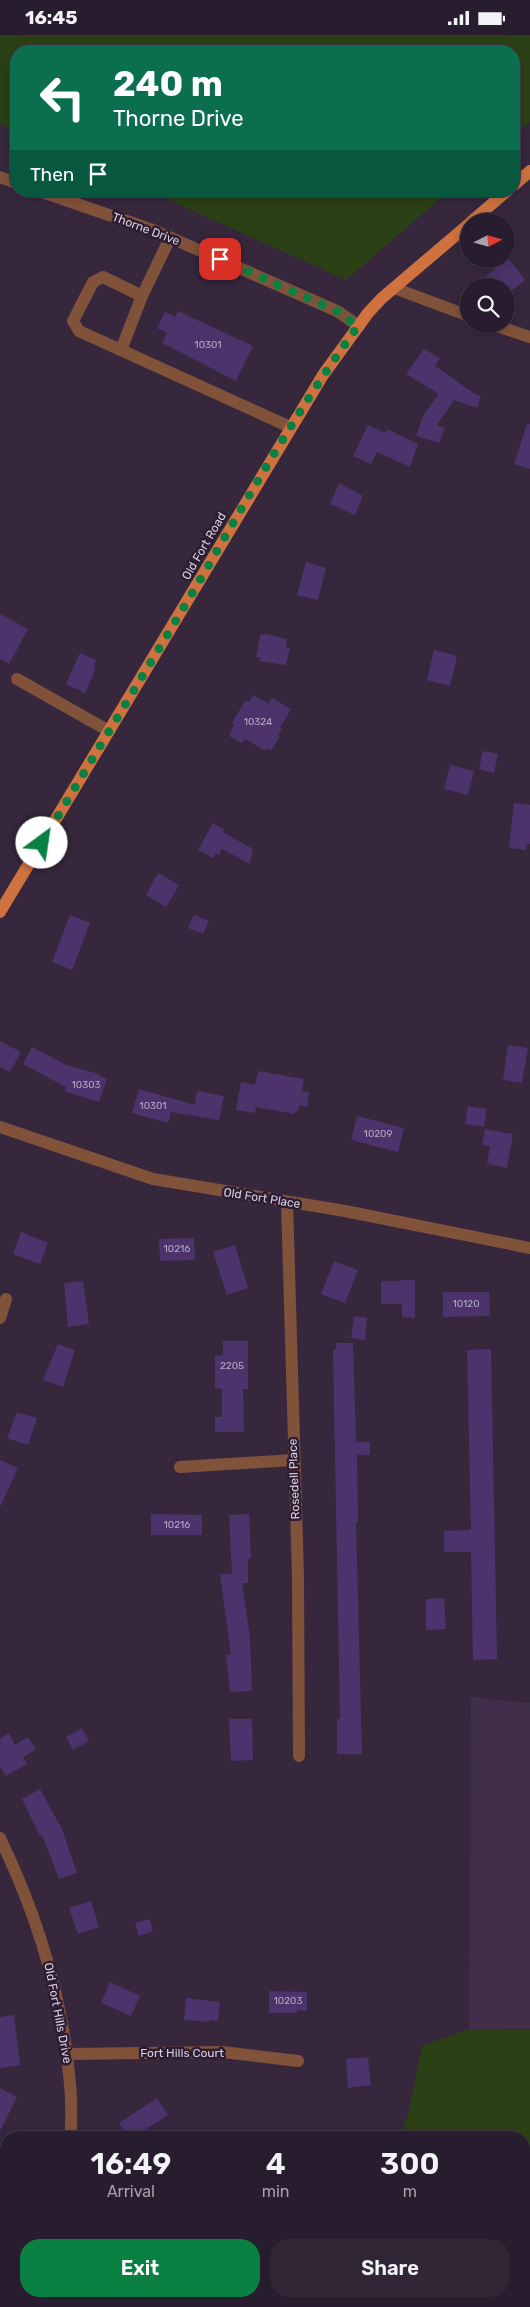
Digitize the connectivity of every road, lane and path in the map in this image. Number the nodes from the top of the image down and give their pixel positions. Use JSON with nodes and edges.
{"nodes":[{"id":1,"x":530,"y":171,"type":"edge"},
{"id":2,"x":520,"y":180,"type":"edge"},
{"id":3,"x":56,"y":197,"type":"edge"},
{"id":4,"x":500,"y":197,"type":"edge"},
{"id":5,"x":481,"y":213,"type":"edge"},
{"id":6,"x":460,"y":232,"type":"edge"},
{"id":7,"x":170,"y":238,"type":"junction"},
{"id":8,"x":394,"y":288,"type":"junction"},
{"id":9,"x":142,"y":296,"type":"junction"},
{"id":10,"x":460,"y":313,"type":"edge"},
{"id":11,"x":358,"y":326,"type":"junction"},
{"id":12,"x":515,"y":332,"type":"edge"},
{"id":13,"x":530,"y":337,"type":"edge"},
{"id":14,"x":121,"y":350,"type":"junction"},
{"id":15,"x":290,"y":427,"type":"junction"},
{"id":16,"x":17,"y":679,"type":"dead end"},
{"id":17,"x":109,"y":731,"type":"junction"},
{"id":18,"x":0,"y":911,"type":"edge"},
{"id":19,"x":0,"y":1127,"type":"edge"},
{"id":20,"x":287,"y":1202,"type":"junction"},
{"id":21,"x":530,"y":1248,"type":"edge"},
{"id":22,"x":6,"y":1299,"type":"dead end"},
{"id":23,"x":0,"y":1318,"type":"edge"},
{"id":24,"x":293,"y":1460,"type":"junction"},
{"id":25,"x":180,"y":1467,"type":"dead end"},
{"id":26,"x":299,"y":1756,"type":"dead end"},
{"id":27,"x":0,"y":1838,"type":"edge"},
{"id":28,"x":66,"y":2054,"type":"junction"},
{"id":29,"x":298,"y":2061,"type":"dead end"},
{"id":30,"x":72,"y":2131,"type":"edge"}],
"edges":[{"from":1,"to":2,"type":"main road"},
{"from":3,"to":7,"type":"street","name":"Thorne Drive"},
{"from":4,"to":5,"type":"main road"},
{"from":6,"to":8,"type":"main road","name":"Old Fort Road"},
{"from":7,"to":9,"type":"street"},
{"from":7,"to":11,"type":"street","name":"Thorne Drive"},
{"from":8,"to":10,"type":"street"},
{"from":8,"to":11,"type":"main road","name":"Old Fort Road"},
{"from":9,"to":14,"type":"street"},
{"from":9,"to":14,"type":"street"},
{"from":11,"to":15,"type":"main road","name":"Old Fort Road"},
{"from":12,"to":13,"type":"street"},
{"from":14,"to":15,"type":"street"},
{"from":15,"to":17,"type":"main road","name":"Old Fort Road"},
{"from":16,"to":17,"type":"street"},
{"from":17,"to":18,"type":"main road","name":"Old Fort Road"},
{"from":19,"to":20,"type":"street","name":"Old Fort Place"},
{"from":20,"to":21,"type":"street","name":"Old Fort Place"},
{"from":20,"to":24,"type":"street","name":"Rosedell Place"},
{"from":22,"to":23,"type":"street"},
{"from":24,"to":25,"type":"street"},
{"from":24,"to":26,"type":"street","name":"Rosedell Place"},
{"from":27,"to":28,"type":"street","name":"Old Fort Hills Drive"},
{"from":28,"to":29,"type":"street","name":"Fort Hills Court"},
{"from":28,"to":30,"type":"street","name":"Old Fort Hills Drive"}]}
